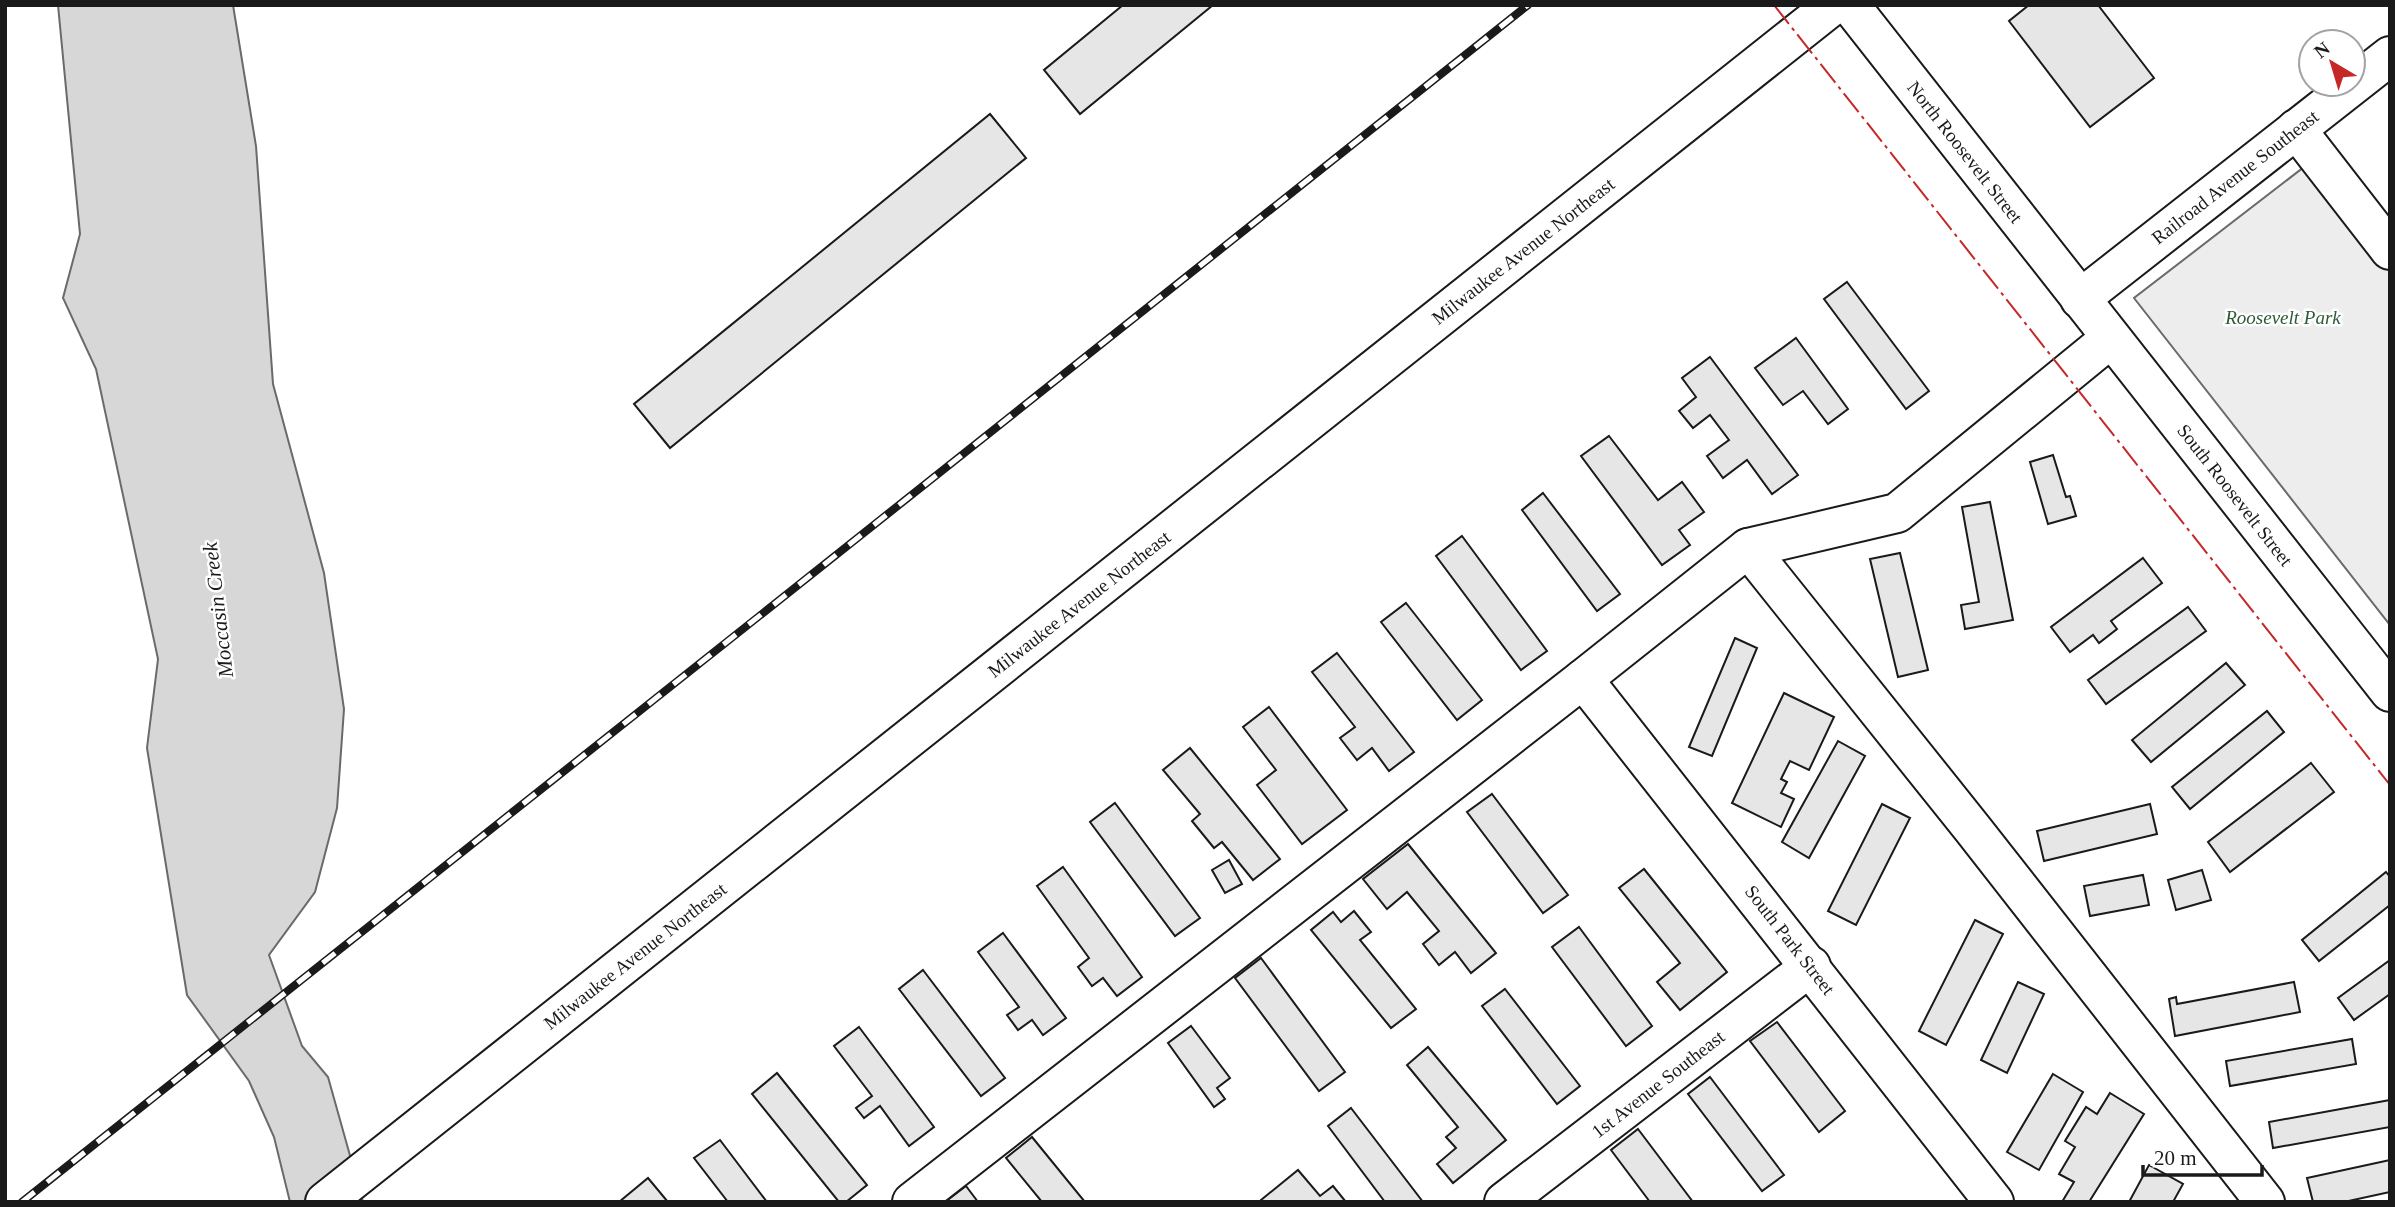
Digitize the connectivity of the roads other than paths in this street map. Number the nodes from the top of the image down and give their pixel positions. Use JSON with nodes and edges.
{"nodes":[{"id":1,"x":1833,"y":5,"type":"edge"},
{"id":2,"x":1850,"y":5,"type":"edge"},
{"id":3,"x":2390,"y":56,"type":"edge"},
{"id":4,"x":2295,"y":129,"type":"junction"},
{"id":5,"x":2390,"y":250,"type":"edge"},
{"id":6,"x":2080,"y":299,"type":"junction"},
{"id":7,"x":2111,"y":338,"type":"junction"},
{"id":8,"x":1748,"y":548,"type":"junction"},
{"id":9,"x":1583,"y":679,"type":"junction"},
{"id":10,"x":2390,"y":692,"type":"edge"},
{"id":11,"x":1811,"y":966,"type":"junction"},
{"id":12,"x":325,"y":1202,"type":"edge"},
{"id":13,"x":912,"y":1202,"type":"edge"},
{"id":14,"x":1504,"y":1202,"type":"edge"},
{"id":15,"x":1994,"y":1202,"type":"edge"},
{"id":16,"x":2265,"y":1202,"type":"edge"}],
"edges":[{"from":1,"to":12,"type":"street","name":"Milwaukee Avenue Northeast"},
{"from":2,"to":6,"type":"street","name":"North Roosevelt Street"},
{"from":3,"to":4,"type":"street","name":"Railroad Avenue Southeast"},
{"from":4,"to":5,"type":"street"},
{"from":4,"to":6,"type":"street","name":"Railroad Avenue Southeast"},
{"from":6,"to":7,"type":"street","name":"South Roosevelt Street"},
{"from":7,"to":8,"type":"street"},
{"from":7,"to":10,"type":"street","name":"South Roosevelt Street"},
{"from":8,"to":9,"type":"street"},
{"from":8,"to":16,"type":"street"},
{"from":9,"to":11,"type":"street","name":"South Park Street"},
{"from":9,"to":13,"type":"street"},
{"from":11,"to":14,"type":"street","name":"1st Avenue Southeast"},
{"from":11,"to":15,"type":"street","name":"South Park Street"}]}
